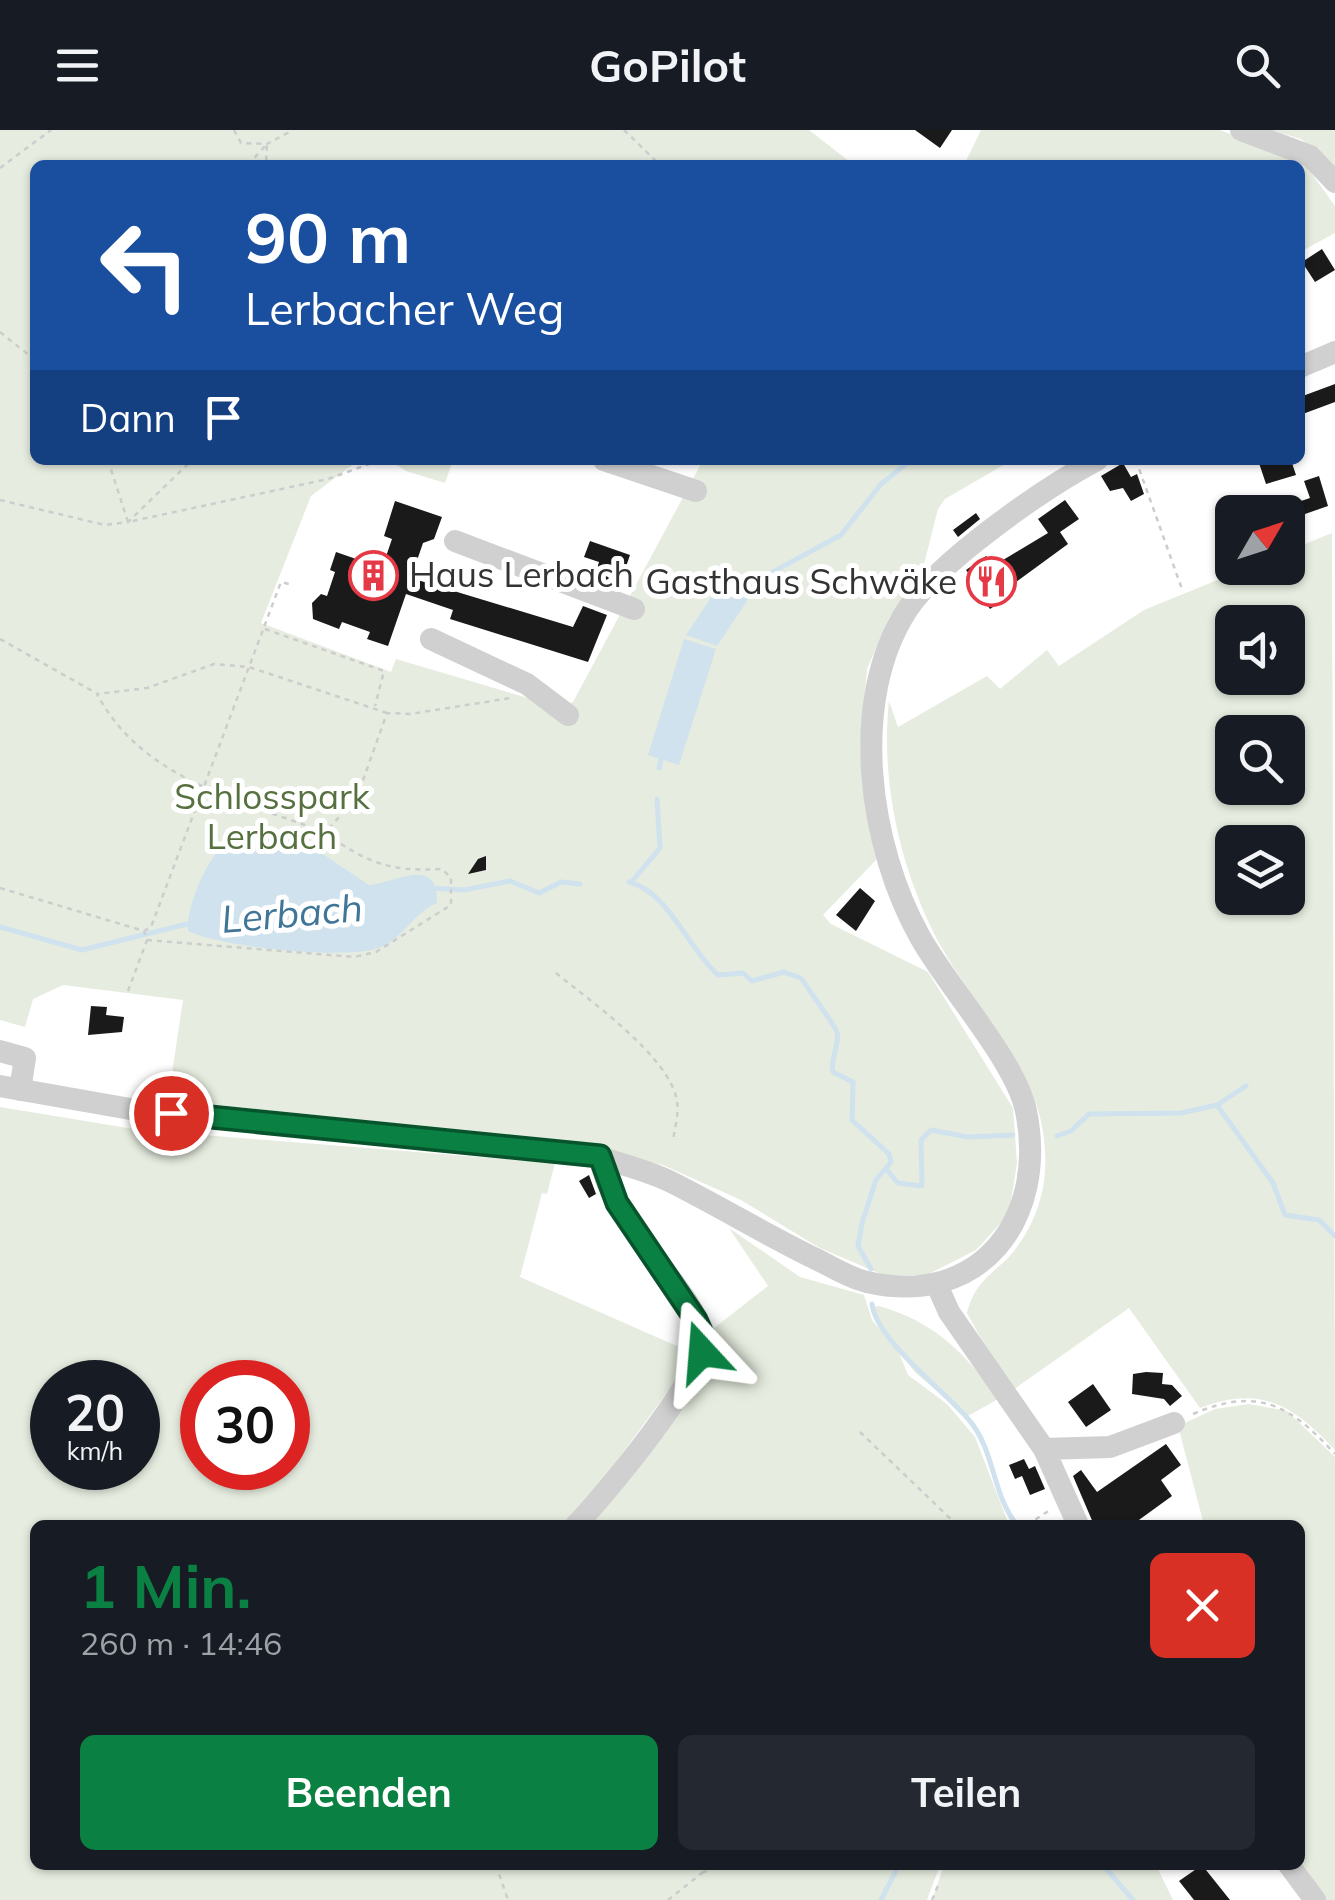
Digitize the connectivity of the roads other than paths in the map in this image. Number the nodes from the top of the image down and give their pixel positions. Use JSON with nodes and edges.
{"nodes":[{"id":1,"x":1241,"y":130,"type":"edge"},
{"id":2,"x":1335,"y":182,"type":"edge"},
{"id":3,"x":1335,"y":352,"type":"edge"},
{"id":4,"x":1305,"y":364,"type":"edge"},
{"id":5,"x":619,"y":465,"type":"edge"},
{"id":6,"x":1087,"y":465,"type":"edge"},
{"id":7,"x":696,"y":490,"type":"dead end"},
{"id":8,"x":455,"y":541,"type":"dead end"},
{"id":9,"x":634,"y":609,"type":"dead end"},
{"id":10,"x":431,"y":639,"type":"dead end"},
{"id":11,"x":568,"y":715,"type":"dead end"},
{"id":12,"x":0,"y":1051,"type":"edge"},
{"id":13,"x":10,"y":1088,"type":"edge"},
{"id":14,"x":600,"y":1156,"type":"junction"},
{"id":15,"x":937,"y":1285,"type":"junction"},
{"id":16,"x":1174,"y":1423,"type":"road end"},
{"id":17,"x":1044,"y":1450,"type":"junction"},
{"id":18,"x":580,"y":1520,"type":"edge"},
{"id":19,"x":1076,"y":1520,"type":"edge"},
{"id":20,"x":1293,"y":1870,"type":"edge"},
{"id":21,"x":1315,"y":1900,"type":"edge"}],
"edges":[{"from":1,"to":2,"type":"street"},
{"from":3,"to":4,"type":"street"},
{"from":5,"to":7,"type":"street"},
{"from":6,"to":15,"type":"street"},
{"from":8,"to":9,"type":"street"},
{"from":10,"to":11,"type":"street"},
{"from":12,"to":13,"type":"street"},
{"from":13,"to":14,"type":"street"},
{"from":14,"to":15,"type":"street"},
{"from":14,"to":18,"type":"street"},
{"from":15,"to":17,"type":"street"},
{"from":16,"to":17,"type":"street"},
{"from":17,"to":19,"type":"street"},
{"from":20,"to":21,"type":"street"}]}
